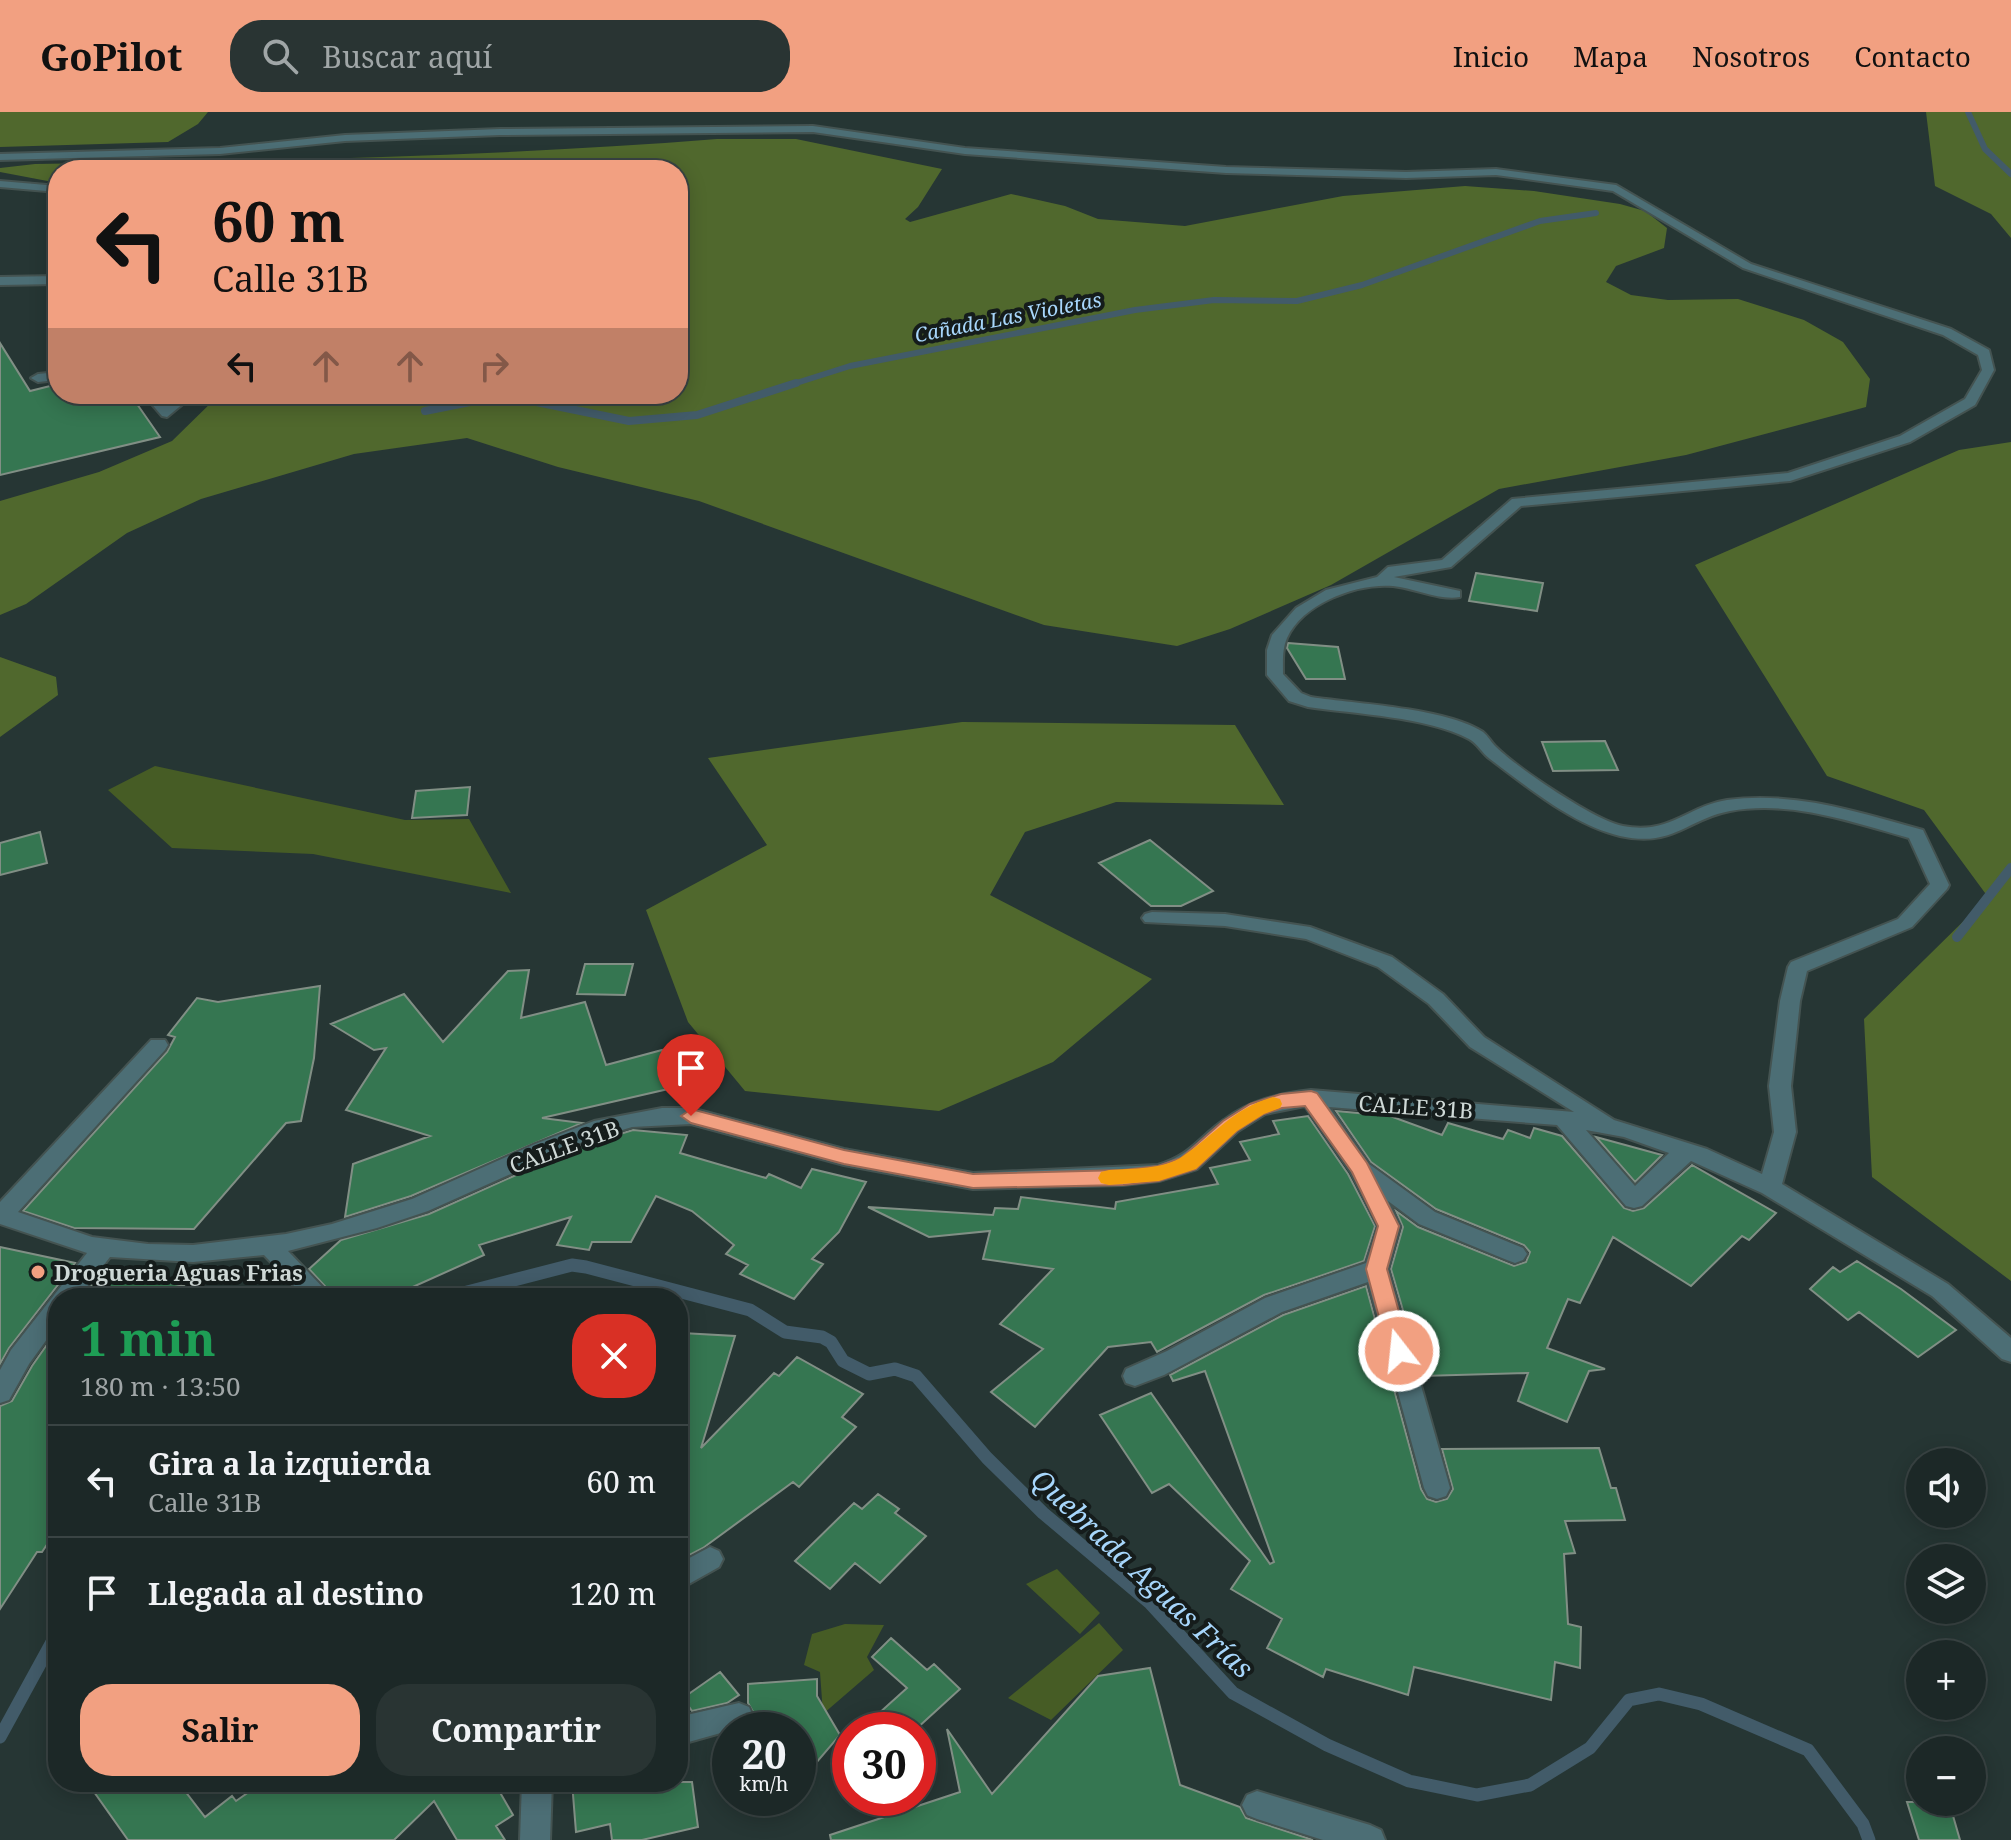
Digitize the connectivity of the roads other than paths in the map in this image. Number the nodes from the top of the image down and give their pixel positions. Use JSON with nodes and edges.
{"nodes":[{"id":1,"x":0,"y":157,"type":"edge"},
{"id":2,"x":0,"y":184,"type":"edge"},
{"id":3,"x":48,"y":188,"type":"edge"},
{"id":4,"x":48,"y":280,"type":"edge"},
{"id":5,"x":0,"y":281,"type":"edge"},
{"id":6,"x":48,"y":377,"type":"edge"},
{"id":7,"x":38,"y":378,"type":"dead end"},
{"id":8,"x":159,"y":404,"type":"edge"},
{"id":9,"x":177,"y":404,"type":"edge"},
{"id":10,"x":1381,"y":581,"type":"junction"},
{"id":11,"x":1454,"y":594,"type":"dead end"},
{"id":12,"x":1152,"y":918,"type":"dead end"},
{"id":13,"x":158,"y":1045,"type":"dead end"},
{"id":14,"x":1311,"y":1098,"type":"junction"},
{"id":15,"x":1563,"y":1118,"type":"junction"},
{"id":16,"x":1614,"y":1128,"type":"junction"},
{"id":17,"x":1685,"y":1151,"type":"junction"},
{"id":18,"x":1360,"y":1168,"type":"junction"},
{"id":19,"x":1770,"y":1187,"type":"junction"},
{"id":20,"x":1,"y":1215,"type":"edge"},
{"id":21,"x":269,"y":1246,"type":"junction"},
{"id":22,"x":104,"y":1248,"type":"junction"},
{"id":23,"x":1515,"y":1254,"type":"dead end"},
{"id":24,"x":1376,"y":1269,"type":"junction"},
{"id":25,"x":72,"y":1288,"type":"edge"},
{"id":26,"x":311,"y":1288,"type":"edge"},
{"id":27,"x":48,"y":1319,"type":"edge"},
{"id":28,"x":2011,"y":1352,"type":"edge"},
{"id":29,"x":1135,"y":1376,"type":"dead end"},
{"id":30,"x":0,"y":1393,"type":"edge"},
{"id":31,"x":1437,"y":1488,"type":"dead end"},
{"id":32,"x":710,"y":1559,"type":"dead end"},
{"id":33,"x":688,"y":1572,"type":"edge"},
{"id":34,"x":712,"y":1723,"type":"edge"},
{"id":35,"x":688,"y":1729,"type":"edge"},
{"id":36,"x":537,"y":1792,"type":"edge"},
{"id":37,"x":1257,"y":1805,"type":"dead end"},
{"id":38,"x":535,"y":1840,"type":"edge"},
{"id":39,"x":1370,"y":1840,"type":"edge"}],
"edges":[{"from":1,"to":10,"type":"street"},
{"from":2,"to":3,"type":"street"},
{"from":4,"to":5,"type":"street"},
{"from":6,"to":7,"type":"street"},
{"from":8,"to":9,"type":"street"},
{"from":10,"to":11,"type":"street"},
{"from":10,"to":19,"type":"street"},
{"from":12,"to":16,"type":"street"},
{"from":13,"to":20,"type":"street"},
{"from":14,"to":15,"type":"street","name":"CALLE 31B"},
{"from":14,"to":18,"type":"street"},
{"from":14,"to":21,"type":"street","name":"CALLE 31B"},
{"from":15,"to":16,"type":"street","name":"CALLE 31B"},
{"from":15,"to":17,"type":"street"},
{"from":16,"to":17,"type":"street","name":"CALLE 31B"},
{"from":17,"to":19,"type":"street","name":"CALLE 31B"},
{"from":18,"to":23,"type":"street"},
{"from":18,"to":24,"type":"street"},
{"from":19,"to":28,"type":"street","name":"CALLE 31B"},
{"from":20,"to":22,"type":"street","name":"CALLE 31B"},
{"from":21,"to":22,"type":"street","name":"CALLE 31B"},
{"from":21,"to":26,"type":"street"},
{"from":22,"to":25,"type":"street"},
{"from":24,"to":29,"type":"street"},
{"from":24,"to":31,"type":"street"},
{"from":27,"to":30,"type":"street"},
{"from":32,"to":33,"type":"street"},
{"from":34,"to":35,"type":"street"},
{"from":36,"to":38,"type":"street"},
{"from":37,"to":39,"type":"street"}]}
